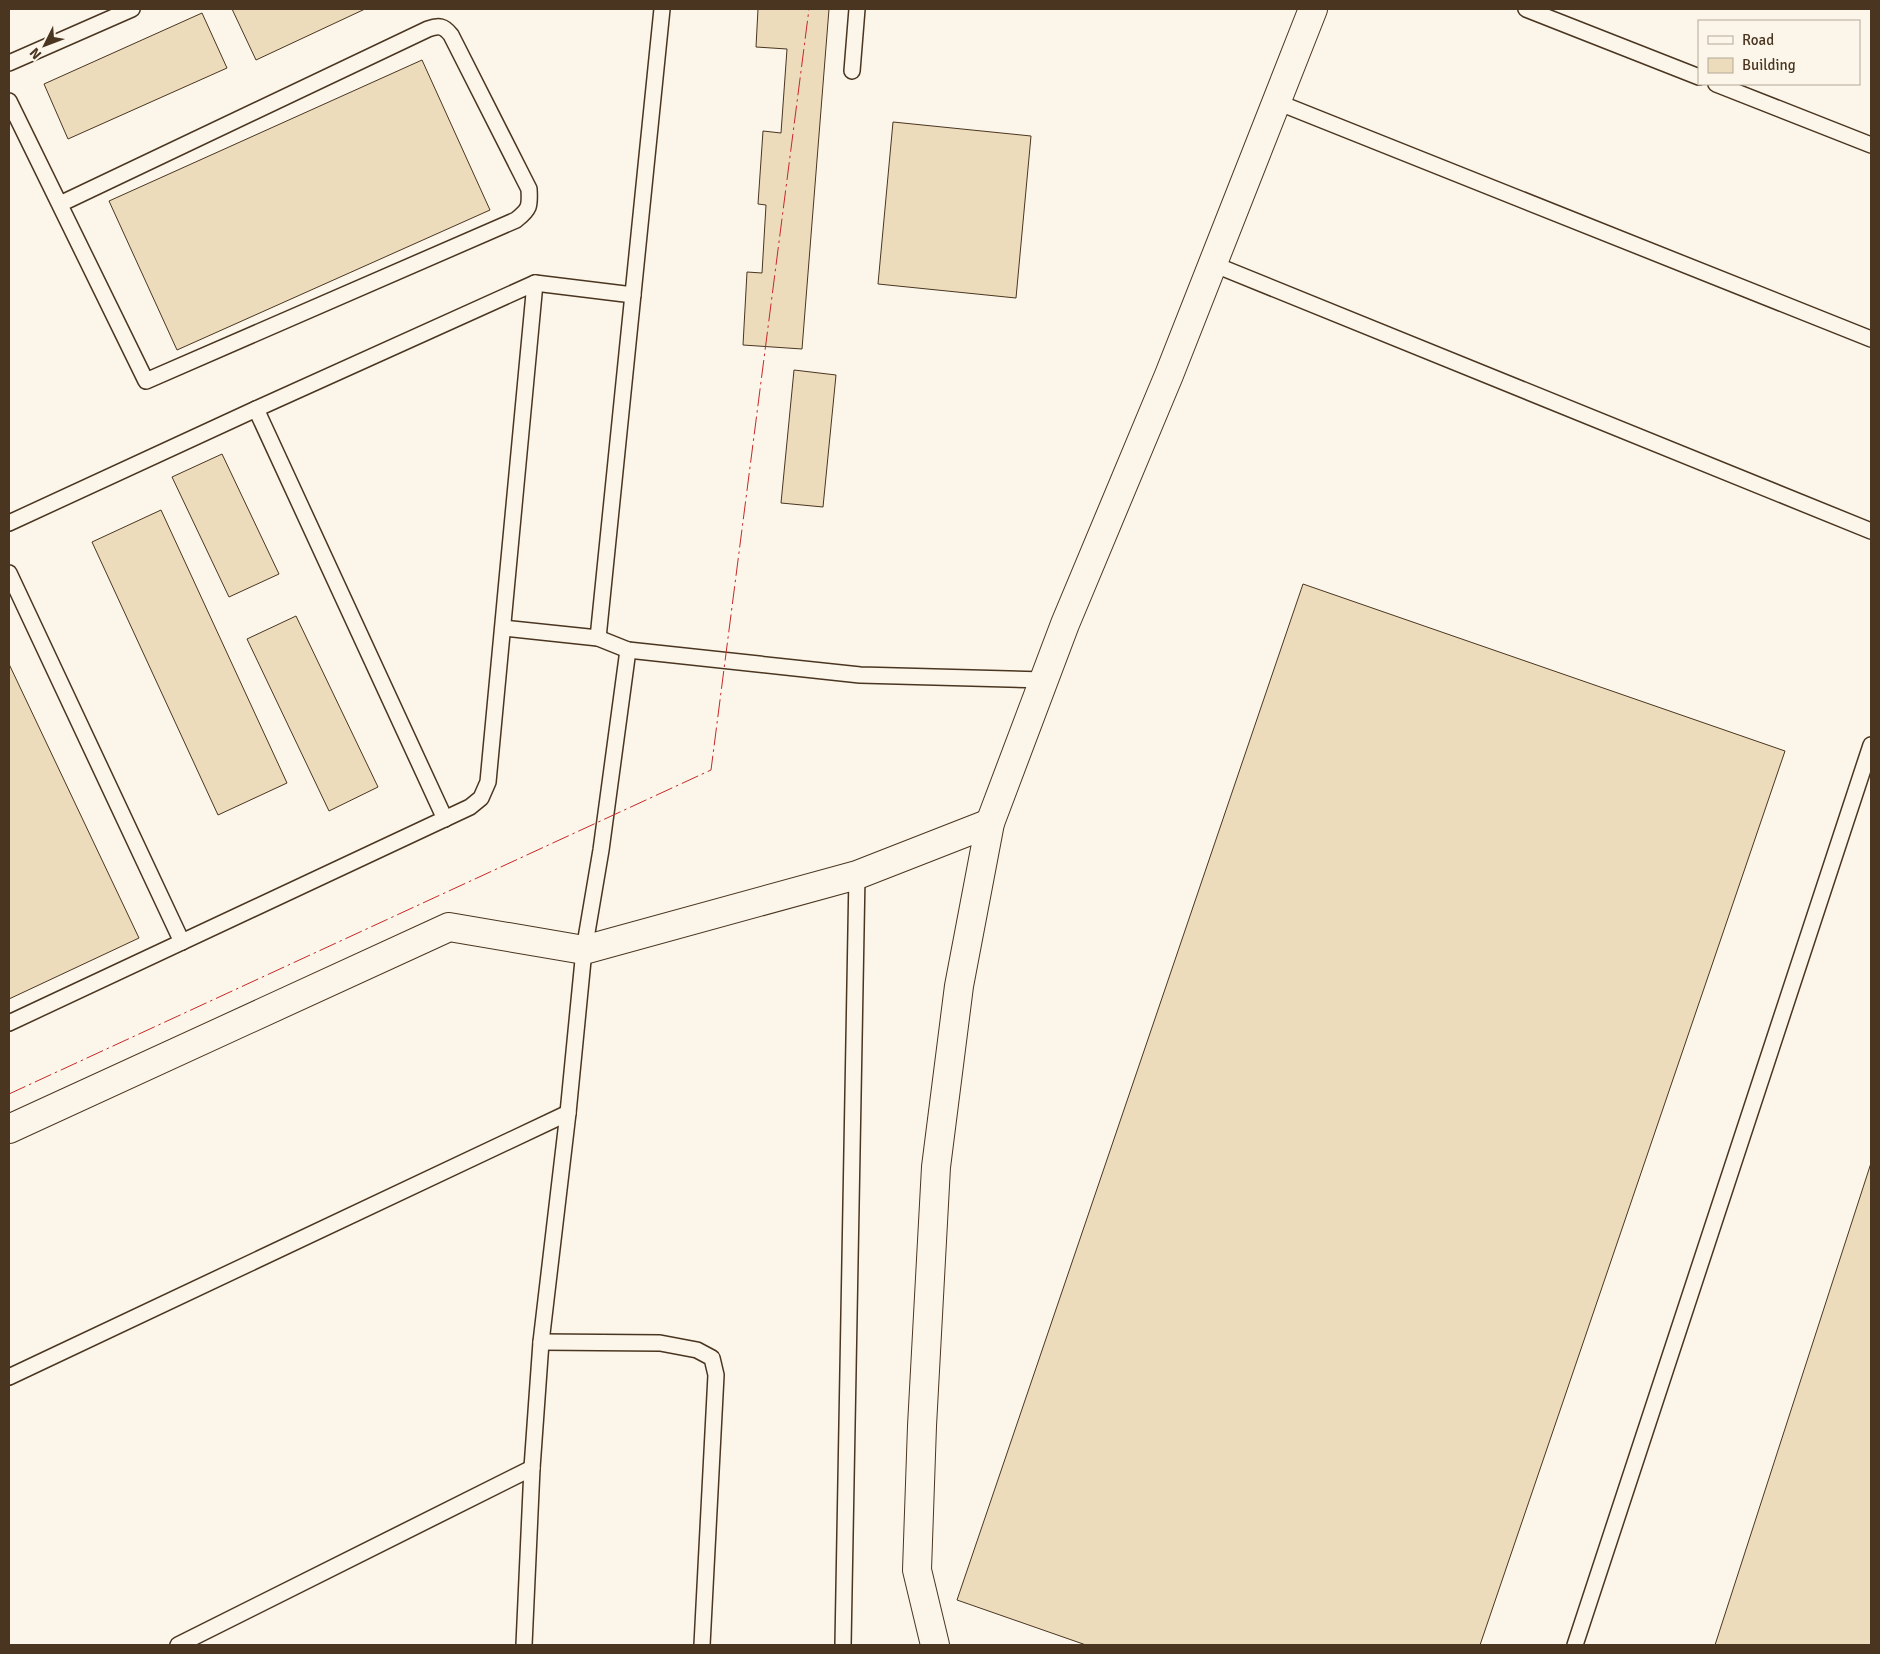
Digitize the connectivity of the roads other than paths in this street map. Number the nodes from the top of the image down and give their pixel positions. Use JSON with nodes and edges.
{"nodes":[{"id":1,"x":132,"y":9,"type":"edge"},
{"id":2,"x":662,"y":9,"type":"edge"},
{"id":3,"x":857,"y":9,"type":"edge"},
{"id":4,"x":1313,"y":9,"type":"edge"},
{"id":5,"x":1526,"y":9,"type":"edge"},
{"id":6,"x":9,"y":63,"type":"edge"},
{"id":7,"x":852,"y":71,"type":"dead end"},
{"id":8,"x":1698,"y":77,"type":"edge"},
{"id":9,"x":1719,"y":85,"type":"edge"},
{"id":10,"x":9,"y":101,"type":"edge"},
{"id":11,"x":1277,"y":102,"type":"junction"},
{"id":12,"x":1871,"y":145,"type":"edge"},
{"id":13,"x":60,"y":204,"type":"junction"},
{"id":14,"x":1213,"y":264,"type":"junction"},
{"id":15,"x":535,"y":283,"type":"junction"},
{"id":16,"x":633,"y":295,"type":"junction"},
{"id":17,"x":1871,"y":339,"type":"edge"},
{"id":18,"x":256,"y":409,"type":"junction"},
{"id":19,"x":9,"y":523,"type":"edge"},
{"id":20,"x":1871,"y":530,"type":"edge"},
{"id":21,"x":9,"y":573,"type":"edge"},
{"id":22,"x":503,"y":628,"type":"junction"},
{"id":23,"x":598,"y":638,"type":"junction"},
{"id":24,"x":628,"y":650,"type":"junction"},
{"id":25,"x":1044,"y":680,"type":"junction"},
{"id":26,"x":1871,"y":745,"type":"edge"},
{"id":27,"x":445,"y":819,"type":"junction"},
{"id":28,"x":990,"y":823,"type":"junction"},
{"id":29,"x":857,"y":875,"type":"junction"},
{"id":30,"x":182,"y":942,"type":"junction"},
{"id":31,"x":584,"y":950,"type":"junction"},
{"id":32,"x":9,"y":1023,"type":"edge"},
{"id":33,"x":568,"y":1113,"type":"junction"},
{"id":34,"x":9,"y":1129,"type":"edge"},
{"id":35,"x":541,"y":1342,"type":"junction"},
{"id":36,"x":9,"y":1377,"type":"edge"},
{"id":37,"x":532,"y":1468,"type":"junction"},
{"id":38,"x":178,"y":1645,"type":"edge"},
{"id":39,"x":524,"y":1645,"type":"edge"},
{"id":40,"x":702,"y":1645,"type":"edge"},
{"id":41,"x":844,"y":1645,"type":"edge"},
{"id":42,"x":935,"y":1645,"type":"edge"},
{"id":43,"x":1575,"y":1645,"type":"edge"}],
"edges":[{"from":1,"to":6,"type":"lane"},
{"from":2,"to":16,"type":"lane"},
{"from":3,"to":7,"type":"lane"},
{"from":4,"to":11,"type":"street"},
{"from":5,"to":8,"type":"lane"},
{"from":9,"to":12,"type":"lane"},
{"from":10,"to":13,"type":"lane"},
{"from":11,"to":14,"type":"street"},
{"from":11,"to":17,"type":"lane"},
{"from":13,"to":13,"type":"lane"},
{"from":14,"to":20,"type":"lane"},
{"from":14,"to":25,"type":"street"},
{"from":15,"to":16,"type":"lane"},
{"from":15,"to":18,"type":"lane"},
{"from":15,"to":22,"type":"lane"},
{"from":16,"to":23,"type":"lane"},
{"from":18,"to":19,"type":"lane"},
{"from":18,"to":27,"type":"lane"},
{"from":21,"to":30,"type":"lane"},
{"from":22,"to":23,"type":"lane"},
{"from":22,"to":27,"type":"lane"},
{"from":23,"to":24,"type":"lane"},
{"from":24,"to":25,"type":"lane"},
{"from":24,"to":31,"type":"lane"},
{"from":25,"to":28,"type":"street"},
{"from":26,"to":43,"type":"lane"},
{"from":27,"to":30,"type":"lane"},
{"from":28,"to":29,"type":"street"},
{"from":28,"to":42,"type":"street"},
{"from":29,"to":31,"type":"street"},
{"from":29,"to":41,"type":"lane"},
{"from":30,"to":32,"type":"lane"},
{"from":31,"to":33,"type":"lane"},
{"from":31,"to":34,"type":"street"},
{"from":33,"to":35,"type":"lane"},
{"from":33,"to":36,"type":"lane"},
{"from":35,"to":37,"type":"lane"},
{"from":35,"to":40,"type":"lane"},
{"from":37,"to":38,"type":"lane"},
{"from":37,"to":39,"type":"lane"}]}
